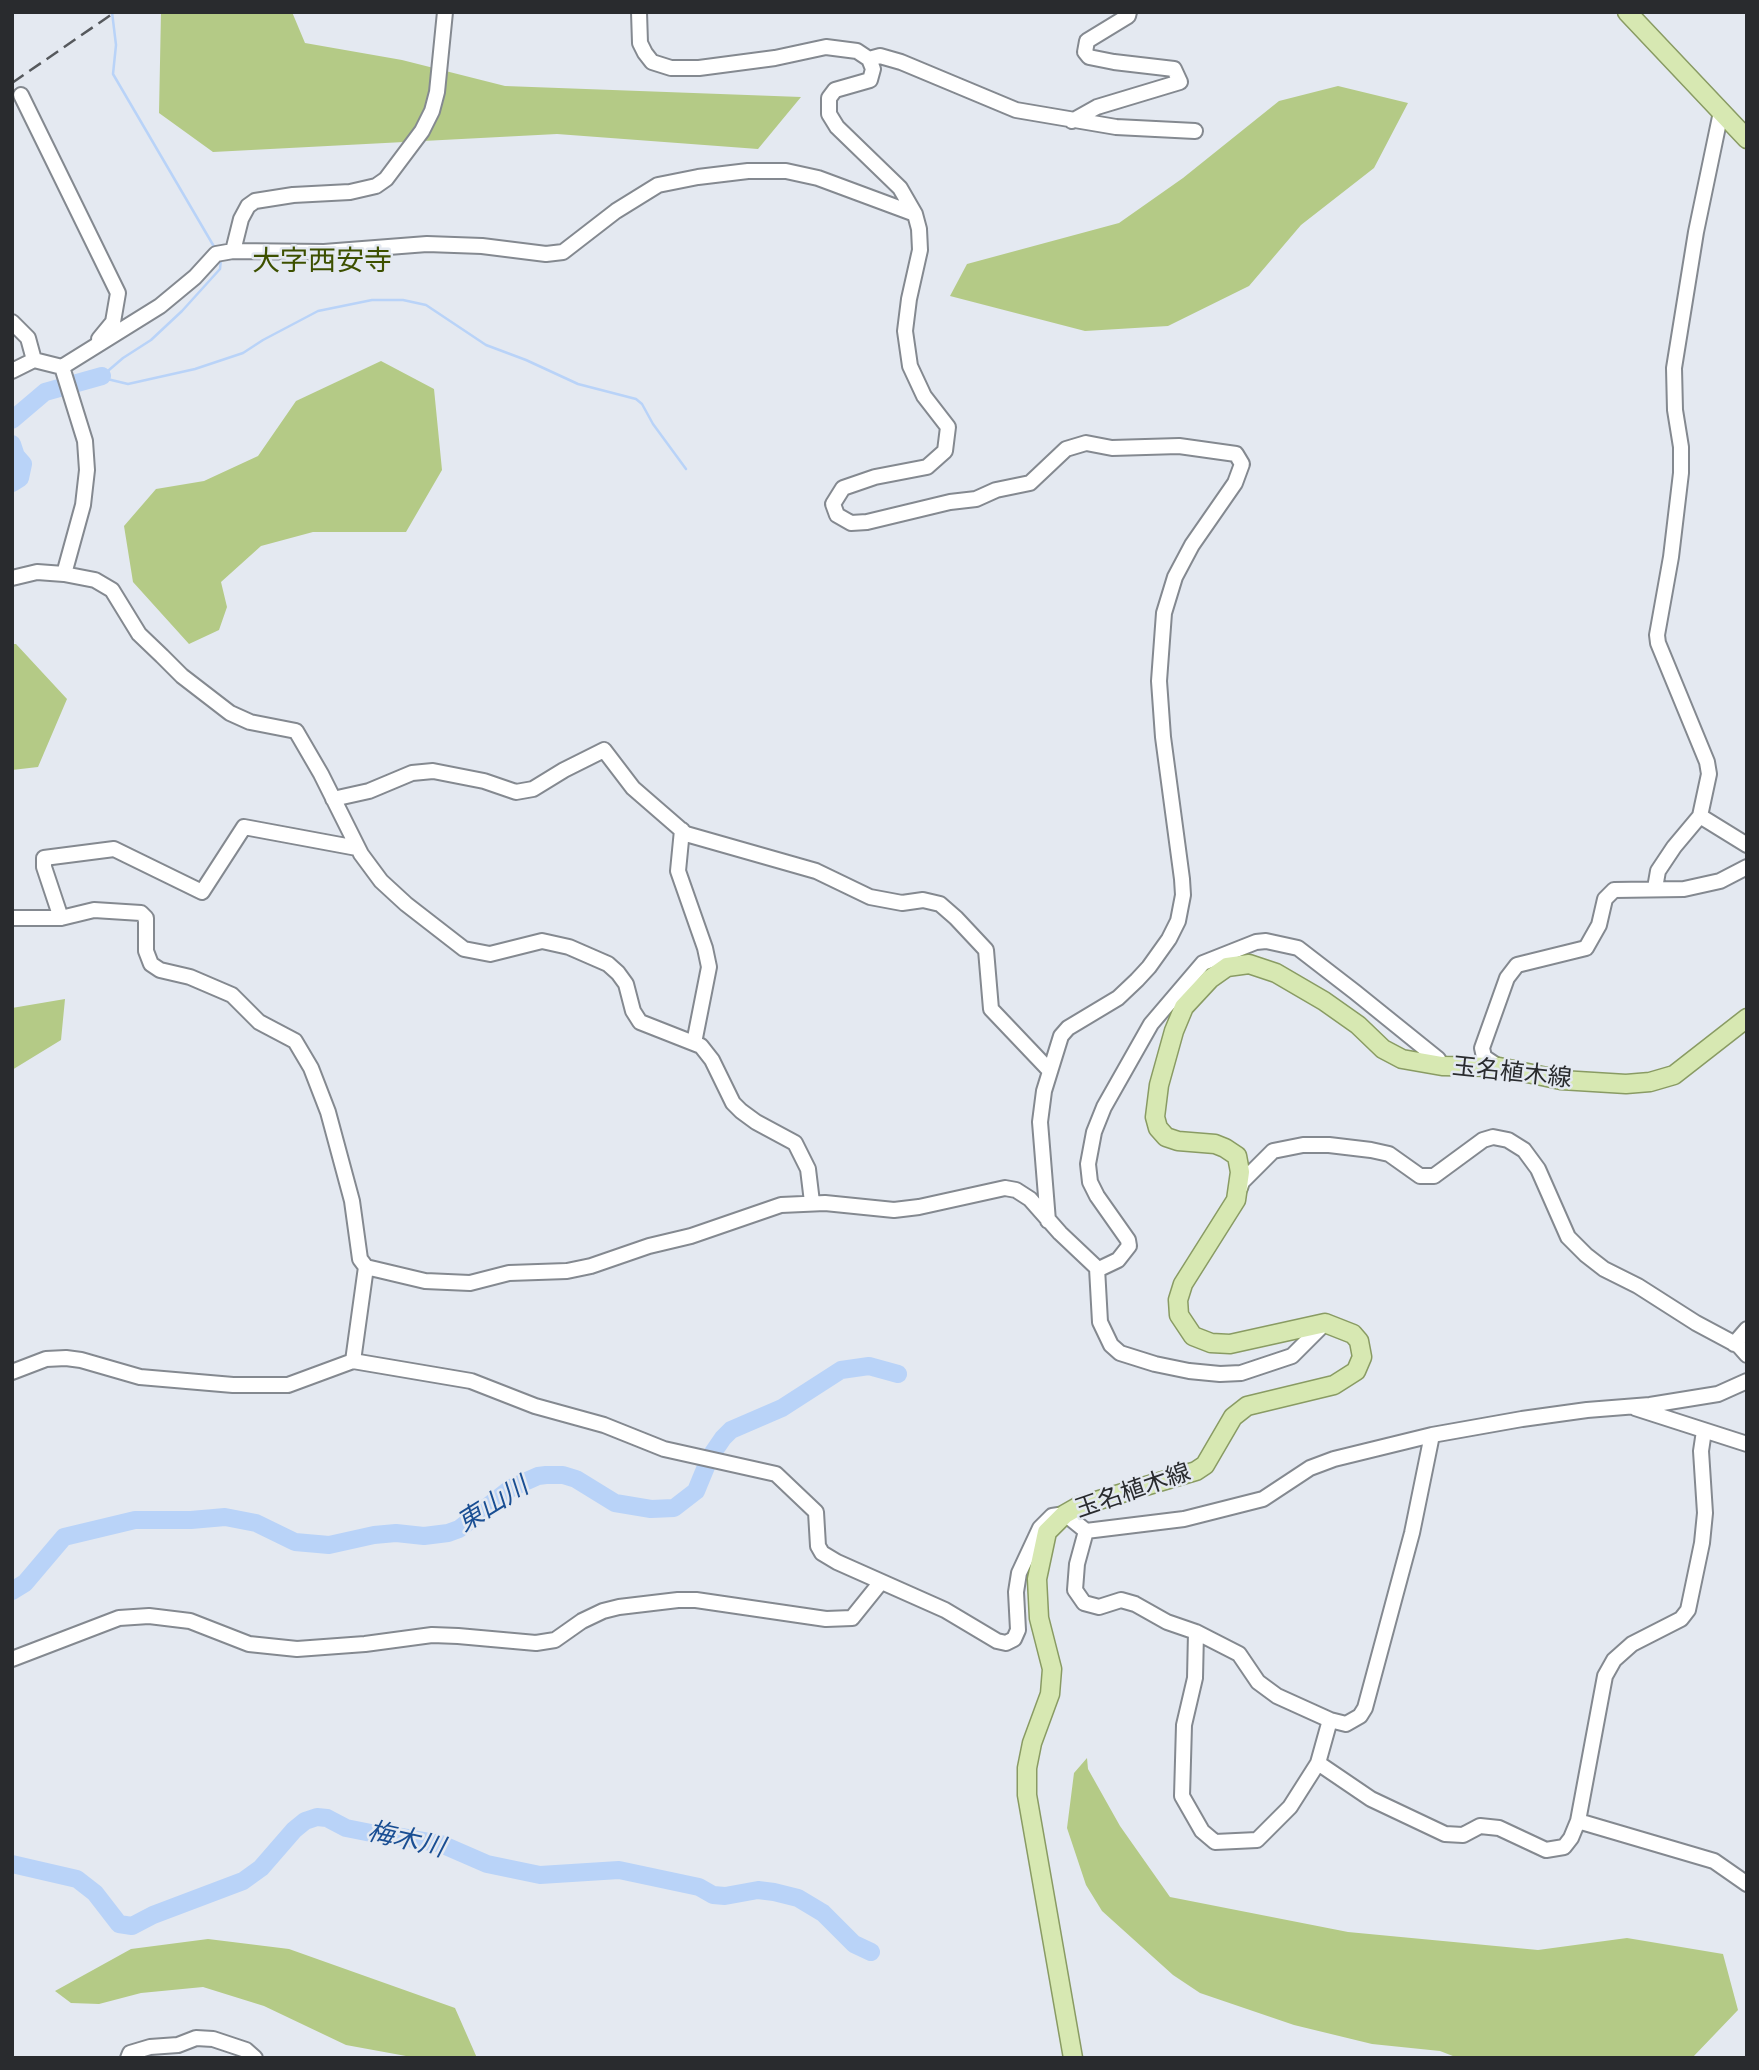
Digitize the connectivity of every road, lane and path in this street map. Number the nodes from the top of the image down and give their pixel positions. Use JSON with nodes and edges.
{"nodes":[{"id":1,"x":444,"y":12,"type":"edge"},
{"id":2,"x":639,"y":12,"type":"edge"},
{"id":3,"x":1129,"y":12,"type":"edge"},
{"id":4,"x":1627,"y":12,"type":"edge"},
{"id":5,"x":869,"y":59,"type":"junction"},
{"id":6,"x":15,"y":94,"type":"edge"},
{"id":7,"x":1721,"y":112,"type":"junction"},
{"id":8,"x":1072,"y":121,"type":"junction"},
{"id":9,"x":1195,"y":131,"type":"dead end"},
{"id":10,"x":1747,"y":139,"type":"edge"},
{"id":11,"x":915,"y":214,"type":"junction"},
{"id":12,"x":233,"y":251,"type":"junction"},
{"id":13,"x":12,"y":322,"type":"edge"},
{"id":14,"x":94,"y":346,"type":"junction"},
{"id":15,"x":34,"y":359,"type":"junction"},
{"id":16,"x":62,"y":367,"type":"junction"},
{"id":17,"x":12,"y":371,"type":"edge"},
{"id":18,"x":65,"y":574,"type":"junction"},
{"id":19,"x":12,"y":578,"type":"edge"},
{"id":20,"x":333,"y":799,"type":"junction"},
{"id":21,"x":1700,"y":816,"type":"junction"},
{"id":22,"x":682,"y":830,"type":"junction"},
{"id":23,"x":1747,"y":845,"type":"edge"},
{"id":24,"x":357,"y":848,"type":"junction"},
{"id":25,"x":1747,"y":867,"type":"edge"},
{"id":26,"x":1655,"y":888,"type":"junction"},
{"id":27,"x":12,"y":918,"type":"edge"},
{"id":28,"x":61,"y":918,"type":"junction"},
{"id":29,"x":1747,"y":1018,"type":"edge"},
{"id":30,"x":694,"y":1043,"type":"junction"},
{"id":31,"x":1442,"y":1066,"type":"junction"},
{"id":32,"x":1499,"y":1068,"type":"junction"},
{"id":33,"x":1049,"y":1070,"type":"junction"},
{"id":34,"x":1236,"y":1199,"type":"junction"},
{"id":35,"x":812,"y":1202,"type":"junction"},
{"id":36,"x":1048,"y":1221,"type":"junction"},
{"id":37,"x":366,"y":1267,"type":"junction"},
{"id":38,"x":1097,"y":1270,"type":"junction"},
{"id":39,"x":1325,"y":1323,"type":"junction"},
{"id":40,"x":1747,"y":1329,"type":"edge"},
{"id":41,"x":1734,"y":1344,"type":"junction"},
{"id":42,"x":1747,"y":1355,"type":"edge"},
{"id":43,"x":354,"y":1361,"type":"junction"},
{"id":44,"x":12,"y":1372,"type":"edge"},
{"id":45,"x":1747,"y":1381,"type":"edge"},
{"id":46,"x":1631,"y":1407,"type":"junction"},
{"id":47,"x":1704,"y":1431,"type":"junction"},
{"id":48,"x":1432,"y":1435,"type":"junction"},
{"id":49,"x":1747,"y":1444,"type":"edge"},
{"id":50,"x":1065,"y":1514,"type":"junction"},
{"id":51,"x":1086,"y":1531,"type":"junction"},
{"id":52,"x":881,"y":1582,"type":"junction"},
{"id":53,"x":1196,"y":1632,"type":"junction"},
{"id":54,"x":12,"y":1659,"type":"edge"},
{"id":55,"x":1330,"y":1720,"type":"junction"},
{"id":56,"x":1318,"y":1763,"type":"junction"},
{"id":57,"x":1578,"y":1821,"type":"junction"},
{"id":58,"x":1747,"y":1884,"type":"edge"},
{"id":59,"x":128,"y":2058,"type":"edge"},
{"id":60,"x":256,"y":2058,"type":"edge"},
{"id":61,"x":1073,"y":2058,"type":"edge"}],
"edges":[{"from":1,"to":12,"type":"street"},
{"from":2,"to":5,"type":"street"},
{"from":3,"to":8,"type":"street"},
{"from":4,"to":7,"type":"main road"},
{"from":5,"to":8,"type":"street"},
{"from":5,"to":11,"type":"street"},
{"from":6,"to":14,"type":"street"},
{"from":7,"to":10,"type":"main road"},
{"from":7,"to":21,"type":"street"},
{"from":8,"to":9,"type":"street"},
{"from":11,"to":12,"type":"street"},
{"from":11,"to":33,"type":"street"},
{"from":12,"to":14,"type":"street"},
{"from":13,"to":15,"type":"street"},
{"from":14,"to":16,"type":"street"},
{"from":15,"to":16,"type":"street"},
{"from":15,"to":17,"type":"street"},
{"from":16,"to":18,"type":"street"},
{"from":18,"to":19,"type":"street"},
{"from":18,"to":20,"type":"street"},
{"from":20,"to":22,"type":"street"},
{"from":20,"to":24,"type":"street"},
{"from":21,"to":23,"type":"street"},
{"from":21,"to":26,"type":"street"},
{"from":22,"to":30,"type":"street"},
{"from":22,"to":33,"type":"street"},
{"from":24,"to":28,"type":"street"},
{"from":24,"to":30,"type":"street"},
{"from":25,"to":26,"type":"street"},
{"from":26,"to":32,"type":"street"},
{"from":27,"to":28,"type":"street"},
{"from":28,"to":37,"type":"street"},
{"from":29,"to":32,"type":"main road","name":"玉名植木線"},
{"from":30,"to":35,"type":"street"},
{"from":31,"to":32,"type":"main road","name":"玉名植木線"},
{"from":31,"to":34,"type":"main road","name":"玉名植木線"},
{"from":31,"to":38,"type":"street"},
{"from":33,"to":36,"type":"street"},
{"from":34,"to":39,"type":"main road","name":"玉名植木線"},
{"from":34,"to":41,"type":"street"},
{"from":35,"to":36,"type":"street"},
{"from":35,"to":37,"type":"street"},
{"from":36,"to":38,"type":"street"},
{"from":37,"to":43,"type":"street"},
{"from":38,"to":39,"type":"street"},
{"from":39,"to":50,"type":"main road","name":"玉名植木線"},
{"from":40,"to":41,"type":"street"},
{"from":41,"to":42,"type":"street"},
{"from":43,"to":44,"type":"street"},
{"from":43,"to":52,"type":"street"},
{"from":45,"to":46,"type":"street"},
{"from":46,"to":47,"type":"street"},
{"from":46,"to":48,"type":"street"},
{"from":47,"to":49,"type":"street"},
{"from":47,"to":57,"type":"street"},
{"from":48,"to":51,"type":"street"},
{"from":48,"to":55,"type":"street"},
{"from":50,"to":51,"type":"street"},
{"from":50,"to":52,"type":"street"},
{"from":50,"to":61,"type":"main road","name":"玉名植木線"},
{"from":51,"to":53,"type":"street"},
{"from":52,"to":54,"type":"street"},
{"from":53,"to":55,"type":"street"},
{"from":53,"to":56,"type":"street"},
{"from":55,"to":56,"type":"street"},
{"from":56,"to":57,"type":"street"},
{"from":57,"to":58,"type":"street"},
{"from":59,"to":60,"type":"street"}]}
